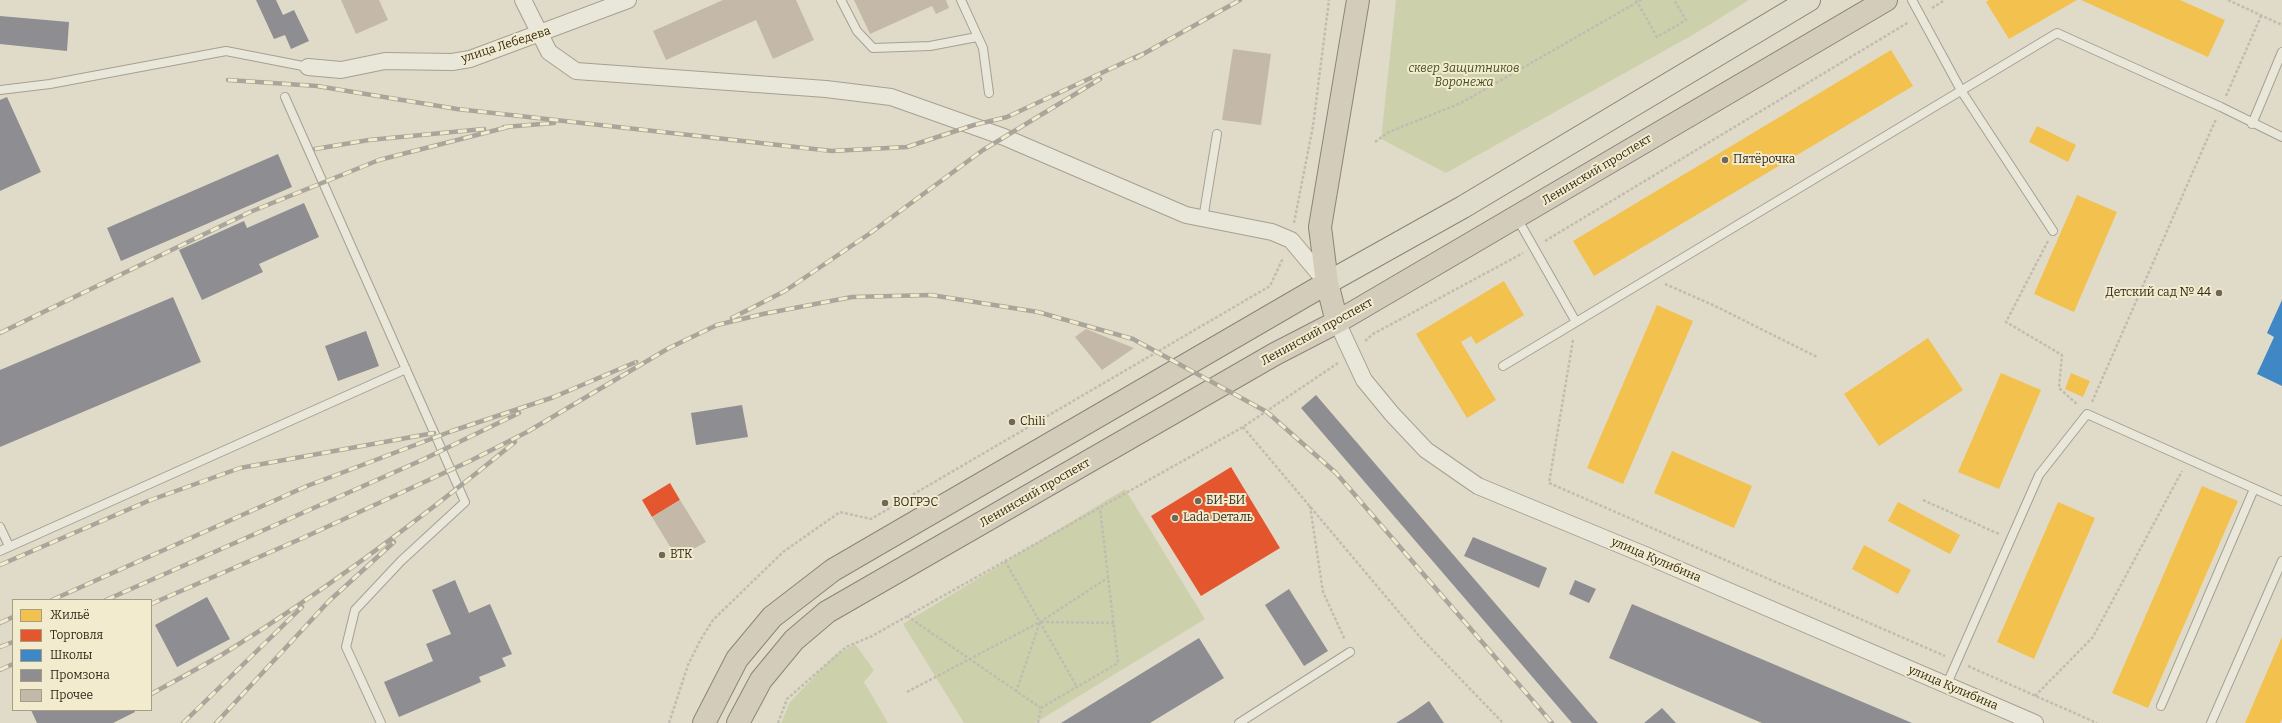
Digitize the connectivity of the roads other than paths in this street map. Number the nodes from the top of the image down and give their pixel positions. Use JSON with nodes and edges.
{"nodes":[{"id":1,"x":523,"y":0,"type":"edge"},
{"id":2,"x":628,"y":0,"type":"edge"},
{"id":3,"x":841,"y":0,"type":"edge"},
{"id":4,"x":961,"y":0,"type":"edge"},
{"id":5,"x":1358,"y":0,"type":"edge"},
{"id":6,"x":1809,"y":0,"type":"edge"},
{"id":7,"x":1886,"y":0,"type":"edge"},
{"id":8,"x":1912,"y":0,"type":"edge"},
{"id":9,"x":539,"y":35,"type":"junction"},
{"id":10,"x":977,"y":37,"type":"junction"},
{"id":11,"x":2282,"y":52,"type":"edge"},
{"id":12,"x":308,"y":67,"type":"joint"},
{"id":13,"x":0,"y":90,"type":"edge"},
{"id":14,"x":1962,"y":92,"type":"junction"},
{"id":15,"x":989,"y":93,"type":"dead end"},
{"id":16,"x":285,"y":97,"type":"dead end"},
{"id":17,"x":2252,"y":124,"type":"junction"},
{"id":18,"x":1217,"y":134,"type":"dead end"},
{"id":19,"x":2282,"y":137,"type":"edge"},
{"id":20,"x":1517,"y":218,"type":"junction"},
{"id":21,"x":1203,"y":219,"type":"junction"},
{"id":22,"x":2054,"y":231,"type":"road end"},
{"id":23,"x":1327,"y":283,"type":"junction"},
{"id":24,"x":1337,"y":322,"type":"junction"},
{"id":25,"x":1576,"y":322,"type":"junction"},
{"id":26,"x":1503,"y":366,"type":"dead end"},
{"id":27,"x":406,"y":369,"type":"junction"},
{"id":28,"x":2254,"y":489,"type":"junction"},
{"id":29,"x":2282,"y":501,"type":"edge"},
{"id":30,"x":0,"y":527,"type":"edge"},
{"id":31,"x":9,"y":546,"type":"junction"},
{"id":32,"x":0,"y":551,"type":"edge"},
{"id":33,"x":2282,"y":561,"type":"edge"},
{"id":34,"x":1350,"y":652,"type":"road end"},
{"id":35,"x":1946,"y":686,"type":"junction"},
{"id":36,"x":2161,"y":706,"type":"dead end"},
{"id":37,"x":382,"y":723,"type":"edge"},
{"id":38,"x":704,"y":723,"type":"edge"},
{"id":39,"x":738,"y":723,"type":"edge"},
{"id":40,"x":1239,"y":723,"type":"edge"},
{"id":41,"x":2035,"y":723,"type":"edge"},
{"id":42,"x":2211,"y":723,"type":"edge"}],
"edges":[{"from":1,"to":9,"type":"street"},
{"from":2,"to":9,"type":"street","name":"улица Лебедева"},
{"from":3,"to":10,"type":"lane"},
{"from":4,"to":10,"type":"lane"},
{"from":5,"to":23,"type":"highway"},
{"from":6,"to":23,"type":"main road"},
{"from":7,"to":20,"type":"highway","name":"Ленинский проспект"},
{"from":8,"to":14,"type":"lane"},
{"from":9,"to":12,"type":"street","name":"улица Лебедева"},
{"from":9,"to":21,"type":"street"},
{"from":10,"to":15,"type":"lane"},
{"from":11,"to":17,"type":"lane"},
{"from":12,"to":13,"type":"lane"},
{"from":14,"to":17,"type":"lane"},
{"from":14,"to":22,"type":"lane"},
{"from":14,"to":25,"type":"lane"},
{"from":16,"to":27,"type":"lane"},
{"from":17,"to":19,"type":"lane"},
{"from":18,"to":21,"type":"lane"},
{"from":20,"to":24,"type":"highway","name":"Ленинский проспект"},
{"from":20,"to":25,"type":"lane"},
{"from":21,"to":23,"type":"street"},
{"from":23,"to":24,"type":"highway"},
{"from":23,"to":38,"type":"highway"},
{"from":24,"to":35,"type":"street","name":"улица Кулибина"},
{"from":24,"to":39,"type":"highway","name":"Ленинский проспект"},
{"from":25,"to":26,"type":"lane"},
{"from":27,"to":31,"type":"lane"},
{"from":27,"to":37,"type":"lane"},
{"from":28,"to":29,"type":"lane"},
{"from":28,"to":35,"type":"lane"},
{"from":28,"to":36,"type":"lane"},
{"from":30,"to":31,"type":"lane"},
{"from":31,"to":32,"type":"lane"},
{"from":33,"to":42,"type":"lane"},
{"from":34,"to":40,"type":"lane"},
{"from":35,"to":41,"type":"street","name":"улица Кулибина"}]}
